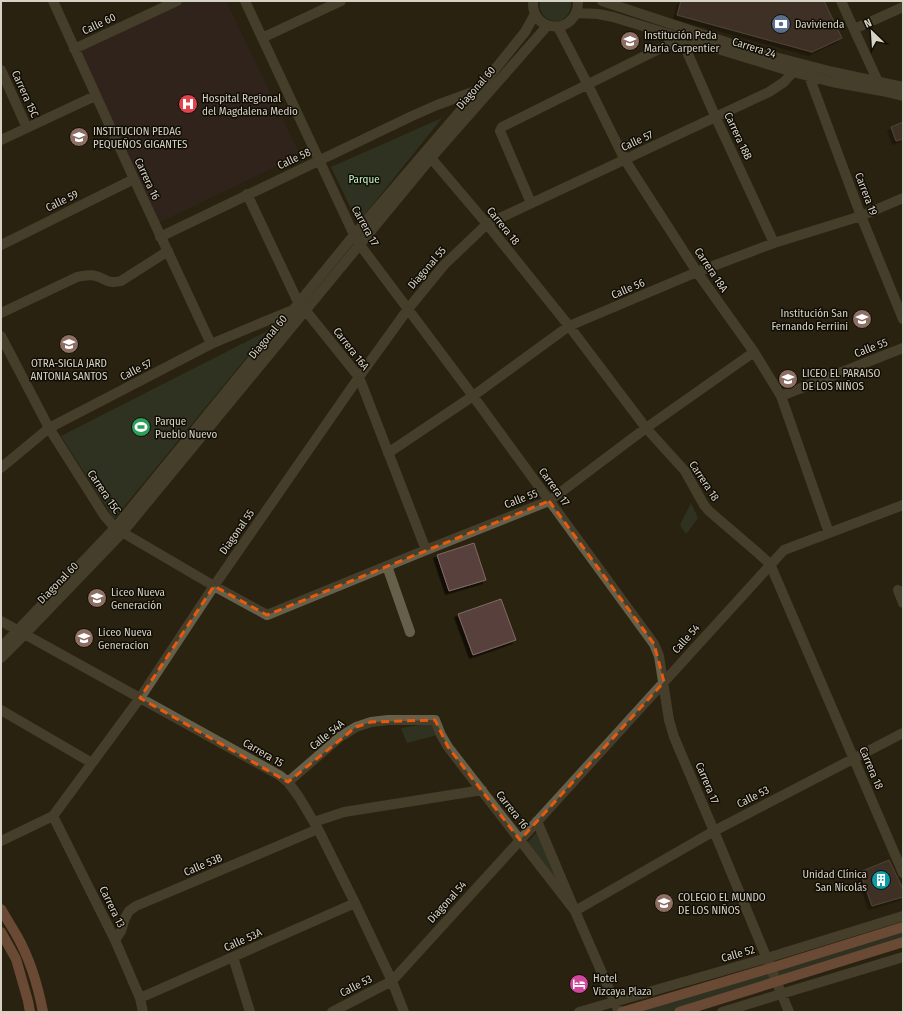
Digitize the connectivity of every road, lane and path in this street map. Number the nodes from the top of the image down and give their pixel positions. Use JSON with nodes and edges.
{"nodes":[{"id":1,"x":53,"y":1,"type":"edge"},
{"id":2,"x":177,"y":1,"type":"edge"},
{"id":3,"x":245,"y":1,"type":"edge"},
{"id":4,"x":341,"y":1,"type":"edge"},
{"id":5,"x":533,"y":1,"type":"edge"},
{"id":6,"x":578,"y":1,"type":"edge"},
{"id":7,"x":602,"y":1,"type":"edge"},
{"id":8,"x":841,"y":1,"type":"edge"},
{"id":9,"x":612,"y":3,"type":"edge"},
{"id":10,"x":903,"y":7,"type":"edge"},
{"id":11,"x":577,"y":13,"type":"junction"},
{"id":12,"x":535,"y":14,"type":"junction"},
{"id":13,"x":547,"y":26,"type":"junction"},
{"id":14,"x":558,"y":27,"type":"junction"},
{"id":15,"x":854,"y":28,"type":"junction"},
{"id":16,"x":262,"y":38,"type":"junction"},
{"id":17,"x":681,"y":38,"type":"junction"},
{"id":18,"x":74,"y":49,"type":"junction"},
{"id":19,"x":1,"y":70,"type":"edge"},
{"id":20,"x":793,"y":72,"type":"junction"},
{"id":21,"x":809,"y":76,"type":"junction"},
{"id":22,"x":588,"y":84,"type":"junction"},
{"id":23,"x":901,"y":85,"type":"edge"},
{"id":24,"x":883,"y":88,"type":"junction"},
{"id":25,"x":479,"y":89,"type":"junction"},
{"id":26,"x":95,"y":96,"type":"junction"},
{"id":27,"x":903,"y":96,"type":"edge"},
{"id":28,"x":437,"y":105,"type":"junction"},
{"id":29,"x":716,"y":118,"type":"junction"},
{"id":30,"x":451,"y":121,"type":"junction"},
{"id":31,"x":27,"y":128,"type":"junction"},
{"id":32,"x":1,"y":140,"type":"edge"},
{"id":33,"x":431,"y":158,"type":"junction"},
{"id":34,"x":625,"y":160,"type":"junction"},
{"id":35,"x":319,"y":161,"type":"junction"},
{"id":36,"x":134,"y":179,"type":"junction"},
{"id":37,"x":248,"y":194,"type":"junction"},
{"id":38,"x":903,"y":198,"type":"edge"},
{"id":39,"x":531,"y":203,"type":"junction"},
{"id":40,"x":862,"y":216,"type":"junction"},
{"id":41,"x":487,"y":224,"type":"junction"},
{"id":42,"x":354,"y":235,"type":"junction"},
{"id":43,"x":160,"y":237,"type":"junction"},
{"id":44,"x":774,"y":243,"type":"junction"},
{"id":45,"x":1,"y":245,"type":"edge"},
{"id":46,"x":360,"y":245,"type":"junction"},
{"id":47,"x":168,"y":251,"type":"junction"},
{"id":48,"x":697,"y":272,"type":"junction"},
{"id":49,"x":295,"y":306,"type":"junction"},
{"id":50,"x":408,"y":309,"type":"junction"},
{"id":51,"x":306,"y":311,"type":"junction"},
{"id":52,"x":1,"y":313,"type":"edge"},
{"id":53,"x":903,"y":319,"type":"edge"},
{"id":54,"x":569,"y":326,"type":"junction"},
{"id":55,"x":1,"y":336,"type":"edge"},
{"id":56,"x":211,"y":344,"type":"junction"},
{"id":57,"x":903,"y":348,"type":"edge"},
{"id":58,"x":754,"y":352,"type":"junction"},
{"id":59,"x":359,"y":377,"type":"junction"},
{"id":60,"x":473,"y":396,"type":"junction"},
{"id":61,"x":780,"y":396,"type":"junction"},
{"id":62,"x":50,"y":428,"type":"junction"},
{"id":63,"x":646,"y":428,"type":"junction"},
{"id":64,"x":388,"y":453,"type":"junction"},
{"id":65,"x":1,"y":468,"type":"edge"},
{"id":66,"x":549,"y":501,"type":"junction"},
{"id":67,"x":903,"y":505,"type":"edge"},
{"id":68,"x":119,"y":530,"type":"junction"},
{"id":69,"x":830,"y":533,"type":"junction"},
{"id":70,"x":426,"y":550,"type":"junction"},
{"id":71,"x":770,"y":564,"type":"junction"},
{"id":72,"x":387,"y":566,"type":"junction"},
{"id":73,"x":214,"y":586,"type":"junction"},
{"id":74,"x":898,"y":590,"type":"dead end"},
{"id":75,"x":903,"y":603,"type":"edge"},
{"id":76,"x":267,"y":615,"type":"joint"},
{"id":77,"x":1,"y":621,"type":"edge"},
{"id":78,"x":22,"y":632,"type":"junction"},
{"id":79,"x":410,"y":632,"type":"dead end"},
{"id":80,"x":1,"y":646,"type":"edge"},
{"id":81,"x":1,"y":658,"type":"edge"},
{"id":82,"x":664,"y":682,"type":"junction"},
{"id":83,"x":140,"y":698,"type":"junction"},
{"id":84,"x":1,"y":710,"type":"edge"},
{"id":85,"x":435,"y":720,"type":"joint"},
{"id":86,"x":903,"y":733,"type":"edge"},
{"id":87,"x":854,"y":759,"type":"junction"},
{"id":88,"x":92,"y":763,"type":"junction"},
{"id":89,"x":288,"y":782,"type":"junction"},
{"id":90,"x":482,"y":790,"type":"junction"},
{"id":91,"x":53,"y":816,"type":"junction"},
{"id":92,"x":537,"y":821,"type":"junction"},
{"id":93,"x":316,"y":826,"type":"junction"},
{"id":94,"x":714,"y":831,"type":"junction"},
{"id":95,"x":520,"y":840,"type":"junction"},
{"id":96,"x":1,"y":841,"type":"edge"},
{"id":97,"x":903,"y":873,"type":"edge"},
{"id":98,"x":355,"y":903,"type":"junction"},
{"id":99,"x":1,"y":909,"type":"edge"},
{"id":100,"x":575,"y":911,"type":"junction"},
{"id":101,"x":903,"y":916,"type":"edge"},
{"id":102,"x":903,"y":928,"type":"edge"},
{"id":103,"x":1,"y":932,"type":"edge"},
{"id":104,"x":114,"y":940,"type":"junction"},
{"id":105,"x":903,"y":942,"type":"edge"},
{"id":106,"x":233,"y":957,"type":"junction"},
{"id":107,"x":903,"y":957,"type":"edge"},
{"id":108,"x":767,"y":958,"type":"junction"},
{"id":109,"x":771,"y":968,"type":"junction"},
{"id":110,"x":392,"y":981,"type":"junction"},
{"id":111,"x":777,"y":981,"type":"junction"},
{"id":112,"x":782,"y":994,"type":"junction"},
{"id":113,"x":140,"y":998,"type":"junction"},
{"id":114,"x":615,"y":1002,"type":"junction"},
{"id":115,"x":30,"y":1012,"type":"edge"},
{"id":116,"x":43,"y":1012,"type":"edge"},
{"id":117,"x":143,"y":1012,"type":"edge"},
{"id":118,"x":250,"y":1012,"type":"edge"},
{"id":119,"x":332,"y":1012,"type":"edge"},
{"id":120,"x":404,"y":1012,"type":"edge"},
{"id":121,"x":579,"y":1012,"type":"edge"},
{"id":122,"x":620,"y":1012,"type":"edge"},
{"id":123,"x":679,"y":1012,"type":"edge"},
{"id":124,"x":722,"y":1012,"type":"edge"},
{"id":125,"x":790,"y":1012,"type":"edge"}],
"edges":[{"from":1,"to":18,"type":"street","name":"Carrera 16"},
{"from":2,"to":18,"type":"street","name":"Calle 60"},
{"from":3,"to":16,"type":"street","name":"Carrera 17"},
{"from":4,"to":16,"type":"street"},
{"from":5,"to":12,"type":"street"},
{"from":6,"to":11,"type":"street"},
{"from":7,"to":9,"type":"street","name":"Carrera 24"},
{"from":8,"to":15,"type":"street"},
{"from":9,"to":24,"type":"street","name":"Carrera 24"},
{"from":10,"to":15,"type":"street"},
{"from":11,"to":14,"type":"street"},
{"from":11,"to":17,"type":"street","name":"Carrera 24"},
{"from":12,"to":13,"type":"street"},
{"from":12,"to":25,"type":"street","name":"Diagonal 60"},
{"from":13,"to":14,"type":"street"},
{"from":13,"to":33,"type":"street","name":"Diagonal 60"},
{"from":14,"to":22,"type":"street","name":"Carrera 18A"},
{"from":15,"to":24,"type":"street"},
{"from":16,"to":35,"type":"street","name":"Carrera 17"},
{"from":17,"to":20,"type":"street","name":"Carrera 24"},
{"from":17,"to":22,"type":"street"},
{"from":17,"to":29,"type":"street","name":"Carrera 18B"},
{"from":18,"to":26,"type":"street","name":"Carrera 16"},
{"from":19,"to":31,"type":"street","name":"Carrera 15C"},
{"from":20,"to":21,"type":"street","name":"Carrera 24"},
{"from":20,"to":29,"type":"street","name":"Calle 57"},
{"from":21,"to":24,"type":"street","name":"Carrera 24"},
{"from":21,"to":40,"type":"street","name":"Carrera 19"},
{"from":22,"to":34,"type":"street","name":"Carrera 18A"},
{"from":22,"to":39,"type":"street"},
{"from":23,"to":24,"type":"street"},
{"from":23,"to":24,"type":"street","name":"Carrera 24"},
{"from":24,"to":27,"type":"street","name":"Carrera 24"},
{"from":25,"to":28,"type":"street","name":"Calle 58"},
{"from":25,"to":30,"type":"street","name":"Diagonal 60"},
{"from":26,"to":31,"type":"street"},
{"from":26,"to":36,"type":"street","name":"Carrera 16"},
{"from":28,"to":30,"type":"street"},
{"from":28,"to":35,"type":"street","name":"Calle 58"},
{"from":29,"to":34,"type":"street","name":"Calle 57"},
{"from":29,"to":44,"type":"street","name":"Carrera 18B"},
{"from":30,"to":42,"type":"street","name":"Diagonal 60"},
{"from":31,"to":32,"type":"street"},
{"from":33,"to":41,"type":"street","name":"Carrera 18"},
{"from":33,"to":46,"type":"street","name":"Diagonal 60"},
{"from":34,"to":39,"type":"street","name":"Calle 57"},
{"from":34,"to":48,"type":"street","name":"Carrera 18A"},
{"from":35,"to":37,"type":"street","name":"Calle 58"},
{"from":35,"to":42,"type":"street","name":"Carrera 17"},
{"from":36,"to":43,"type":"street","name":"Carrera 16"},
{"from":36,"to":45,"type":"street","name":"Calle 59"},
{"from":37,"to":43,"type":"street","name":"Calle 58"},
{"from":37,"to":49,"type":"street","name":"Carrera 16A"},
{"from":38,"to":40,"type":"street","name":"Calle 56"},
{"from":39,"to":41,"type":"street","name":"Calle 57"},
{"from":40,"to":44,"type":"street","name":"Calle 56"},
{"from":40,"to":53,"type":"street","name":"Carrera 19"},
{"from":41,"to":50,"type":"street","name":"Diagonal 55"},
{"from":41,"to":54,"type":"street","name":"Carrera 18"},
{"from":42,"to":46,"type":"street","name":"Carrera 17"},
{"from":42,"to":49,"type":"street","name":"Diagonal 60"},
{"from":43,"to":47,"type":"street","name":"Carrera 16"},
{"from":44,"to":48,"type":"street","name":"Calle 56"},
{"from":46,"to":50,"type":"street","name":"Carrera 17"},
{"from":46,"to":51,"type":"street","name":"Diagonal 60"},
{"from":47,"to":52,"type":"street"},
{"from":47,"to":56,"type":"street","name":"Carrera 16"},
{"from":48,"to":54,"type":"street","name":"Calle 56"},
{"from":48,"to":58,"type":"street","name":"Carrera 18A"},
{"from":49,"to":51,"type":"street","name":"Carrera 16A"},
{"from":49,"to":56,"type":"street","name":"Calle 57"},
{"from":49,"to":68,"type":"street","name":"Diagonal 60"},
{"from":50,"to":59,"type":"street","name":"Diagonal 55"},
{"from":50,"to":60,"type":"street","name":"Carrera 17"},
{"from":51,"to":59,"type":"street","name":"Carrera 16A"},
{"from":51,"to":68,"type":"street","name":"Diagonal 60"},
{"from":54,"to":60,"type":"street","name":"Calle 56"},
{"from":54,"to":63,"type":"street","name":"Carrera 18"},
{"from":55,"to":62,"type":"street","name":"Carrera 15C"},
{"from":56,"to":62,"type":"street","name":"Calle 57"},
{"from":57,"to":61,"type":"street","name":"Calle 55"},
{"from":58,"to":61,"type":"street","name":"Carrera 18A"},
{"from":58,"to":63,"type":"street","name":"Calle 55"},
{"from":59,"to":64,"type":"street","name":"Carrera 16A"},
{"from":59,"to":73,"type":"street","name":"Diagonal 55"},
{"from":60,"to":64,"type":"street","name":"Calle 56"},
{"from":60,"to":66,"type":"street","name":"Carrera 17"},
{"from":61,"to":69,"type":"street","name":"Carrera 18A"},
{"from":62,"to":65,"type":"street","name":"Calle 57"},
{"from":62,"to":68,"type":"street","name":"Carrera 15C"},
{"from":63,"to":66,"type":"street","name":"Calle 55"},
{"from":63,"to":71,"type":"street","name":"Carrera 18"},
{"from":64,"to":70,"type":"street","name":"Carrera 16A"},
{"from":66,"to":70,"type":"street","name":"Calle 55"},
{"from":66,"to":82,"type":"street","name":"Carrera 17"},
{"from":67,"to":69,"type":"street","name":"Calle 54"},
{"from":68,"to":73,"type":"street","name":"Carrera 15C"},
{"from":68,"to":78,"type":"street","name":"Diagonal 60"},
{"from":69,"to":71,"type":"street","name":"Calle 54"},
{"from":70,"to":72,"type":"street","name":"Calle 55"},
{"from":71,"to":82,"type":"street","name":"Calle 54"},
{"from":71,"to":87,"type":"street","name":"Carrera 18"},
{"from":72,"to":76,"type":"street","name":"Calle 55"},
{"from":72,"to":79,"type":"street"},
{"from":73,"to":76,"type":"street","name":"Carrera 15C"},
{"from":73,"to":83,"type":"street","name":"Diagonal 55"},
{"from":74,"to":75,"type":"street"},
{"from":77,"to":78,"type":"street","name":"Carrera 15"},
{"from":78,"to":80,"type":"street","name":"Diagonal 60"},
{"from":78,"to":81,"type":"street","name":"Diagonal 60"},
{"from":78,"to":83,"type":"street","name":"Carrera 15"},
{"from":82,"to":92,"type":"street","name":"Calle 54"},
{"from":82,"to":94,"type":"street","name":"Carrera 17"},
{"from":83,"to":88,"type":"street","name":"Diagonal 55"},
{"from":83,"to":89,"type":"street","name":"Carrera 15"},
{"from":84,"to":88,"type":"street"},
{"from":85,"to":89,"type":"street","name":"Calle 54A"},
{"from":85,"to":90,"type":"street","name":"Carrera 16"},
{"from":86,"to":87,"type":"street","name":"Calle 53"},
{"from":87,"to":94,"type":"street","name":"Calle 53"},
{"from":87,"to":97,"type":"street","name":"Carrera 18"},
{"from":88,"to":91,"type":"street","name":"Diagonal 55"},
{"from":89,"to":93,"type":"street","name":"Carrera 15"},
{"from":90,"to":93,"type":"street","name":"Calle 53B"},
{"from":90,"to":95,"type":"street","name":"Carrera 16"},
{"from":91,"to":96,"type":"street","name":"Diagonal 55"},
{"from":91,"to":104,"type":"street","name":"Carrera 13"},
{"from":92,"to":95,"type":"street","name":"Calle 54"},
{"from":92,"to":100,"type":"street","name":"Carrera 16"},
{"from":93,"to":98,"type":"street","name":"Carrera 15"},
{"from":93,"to":104,"type":"street","name":"Calle 53B"},
{"from":94,"to":100,"type":"street","name":"Calle 53"},
{"from":94,"to":108,"type":"street","name":"Carrera 17"},
{"from":95,"to":100,"type":"street","name":"Carrera 16"},
{"from":95,"to":110,"type":"street","name":"Diagonal 54"},
{"from":98,"to":106,"type":"street","name":"Calle 53A"},
{"from":98,"to":110,"type":"street","name":"Carrera 15"},
{"from":99,"to":116,"type":"main road"},
{"from":100,"to":114,"type":"street","name":"Carrera 16"},
{"from":101,"to":108,"type":"street","name":"Calle 52"},
{"from":102,"to":109,"type":"main road","name":"Calle 52"},
{"from":103,"to":115,"type":"main road"},
{"from":104,"to":113,"type":"street","name":"Carrera 13"},
{"from":105,"to":111,"type":"main road"},
{"from":106,"to":113,"type":"street","name":"Calle 53A"},
{"from":106,"to":118,"type":"street"},
{"from":107,"to":112,"type":"street"},
{"from":108,"to":109,"type":"street","name":"Carrera 17"},
{"from":108,"to":114,"type":"street","name":"Calle 52"},
{"from":109,"to":111,"type":"street","name":"Carrera 17"},
{"from":109,"to":122,"type":"main road","name":"Calle 52"},
{"from":110,"to":119,"type":"street","name":"Calle 53"},
{"from":110,"to":120,"type":"street","name":"Carrera 15"},
{"from":111,"to":112,"type":"street","name":"Carrera 17"},
{"from":111,"to":123,"type":"main road"},
{"from":112,"to":124,"type":"street"},
{"from":112,"to":125,"type":"street","name":"Carrera 17"},
{"from":113,"to":117,"type":"street","name":"Carrera 13"},
{"from":114,"to":121,"type":"street","name":"Calle 52"},
{"from":114,"to":122,"type":"street","name":"Carrera 16"}]}
